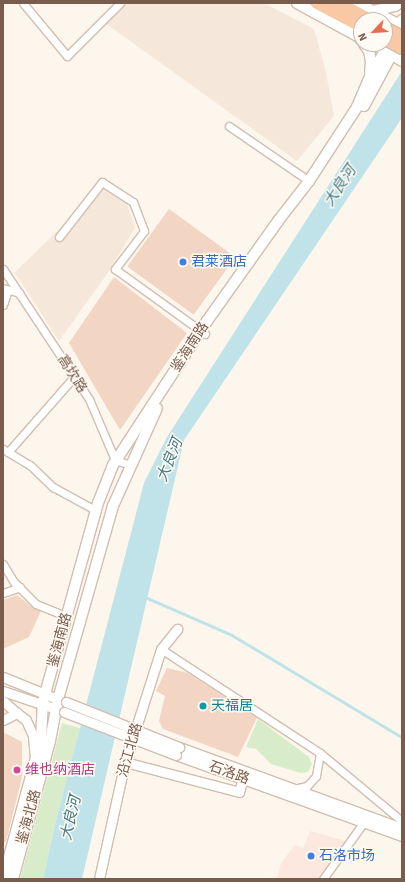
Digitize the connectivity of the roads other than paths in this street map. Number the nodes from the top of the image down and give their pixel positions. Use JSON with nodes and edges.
{"nodes":[{"id":1,"x":23,"y":3,"type":"edge"},
{"id":2,"x":120,"y":3,"type":"edge"},
{"id":3,"x":297,"y":3,"type":"edge"},
{"id":4,"x":317,"y":3,"type":"edge"},
{"id":5,"x":338,"y":3,"type":"edge"},
{"id":6,"x":357,"y":3,"type":"edge"},
{"id":7,"x":399,"y":3,"type":"edge"},
{"id":8,"x":364,"y":12,"type":"edge"},
{"id":9,"x":368,"y":12,"type":"edge"},
{"id":10,"x":380,"y":12,"type":"edge"},
{"id":11,"x":402,"y":29,"type":"edge"},
{"id":12,"x":353,"y":31,"type":"edge"},
{"id":13,"x":353,"y":33,"type":"edge"},
{"id":14,"x":393,"y":43,"type":"edge"},
{"id":15,"x":402,"y":48,"type":"edge"},
{"id":16,"x":368,"y":52,"type":"edge"},
{"id":17,"x":388,"y":53,"type":"junction"},
{"id":18,"x":402,"y":61,"type":"edge"},
{"id":19,"x":368,"y":81,"type":"junction"},
{"id":20,"x":228,"y":126,"type":"dead end"},
{"id":21,"x":309,"y":181,"type":"junction"},
{"id":22,"x":59,"y":237,"type":"dead end"},
{"id":23,"x":3,"y":269,"type":"edge"},
{"id":24,"x":6,"y":289,"type":"edge"},
{"id":25,"x":19,"y":293,"type":"junction"},
{"id":26,"x":3,"y":305,"type":"edge"},
{"id":27,"x":202,"y":333,"type":"junction"},
{"id":28,"x":74,"y":377,"type":"junction"},
{"id":29,"x":5,"y":451,"type":"edge"},
{"id":30,"x":115,"y":460,"type":"junction"},
{"id":31,"x":130,"y":465,"type":"junction"},
{"id":32,"x":95,"y":510,"type":"dead end"},
{"id":33,"x":3,"y":564,"type":"edge"},
{"id":34,"x":20,"y":587,"type":"junction"},
{"id":35,"x":3,"y":593,"type":"edge"},
{"id":36,"x":66,"y":616,"type":"junction"},
{"id":37,"x":178,"y":629,"type":"dead end"},
{"id":38,"x":161,"y":649,"type":"junction"},
{"id":39,"x":3,"y":677,"type":"edge"},
{"id":40,"x":3,"y":691,"type":"edge"},
{"id":41,"x":44,"y":699,"type":"junction"},
{"id":42,"x":3,"y":701,"type":"edge"},
{"id":43,"x":61,"y":706,"type":"junction"},
{"id":44,"x":17,"y":713,"type":"junction"},
{"id":45,"x":3,"y":720,"type":"edge"},
{"id":46,"x":178,"y":751,"type":"junction"},
{"id":47,"x":320,"y":753,"type":"junction"},
{"id":48,"x":35,"y":760,"type":"junction"},
{"id":49,"x":125,"y":762,"type":"junction"},
{"id":50,"x":243,"y":778,"type":"junction"},
{"id":51,"x":293,"y":789,"type":"junction"},
{"id":52,"x":402,"y":821,"type":"edge"},
{"id":53,"x":364,"y":822,"type":"junction"},
{"id":54,"x":402,"y":828,"type":"edge"},
{"id":55,"x":402,"y":836,"type":"edge"},
{"id":56,"x":3,"y":879,"type":"edge"},
{"id":57,"x":13,"y":879,"type":"edge"},
{"id":58,"x":99,"y":879,"type":"edge"},
{"id":59,"x":323,"y":879,"type":"edge"}],
"edges":[{"from":1,"to":2,"type":"street"},
{"from":3,"to":13,"type":"main road"},
{"from":4,"to":12,"type":"highway"},
{"from":5,"to":8,"type":"highway"},
{"from":6,"to":9,"type":"main road"},
{"from":7,"to":10,"type":"main road"},
{"from":11,"to":17,"type":"main road","name":"鉴海南路"},
{"from":14,"to":15,"type":"highway","bridge":true},
{"from":16,"to":19,"type":"main road"},
{"from":17,"to":18,"type":"main road"},
{"from":17,"to":19,"type":"main road","name":"鉴海南路"},
{"from":17,"to":27,"type":"main road","name":"鉴海南路"},
{"from":19,"to":21,"type":"main road","name":"鉴海南路"},
{"from":20,"to":21,"type":"street"},
{"from":21,"to":27,"type":"main road","name":"鉴海南路"},
{"from":22,"to":27,"type":"street"},
{"from":23,"to":25,"type":"street","name":"高坎路"},
{"from":24,"to":25,"type":"street"},
{"from":24,"to":26,"type":"street"},
{"from":25,"to":28,"type":"street","name":"高坎路"},
{"from":27,"to":30,"type":"main road","name":"鉴海南路"},
{"from":27,"to":31,"type":"main road","name":"鉴海南路"},
{"from":28,"to":29,"type":"street"},
{"from":28,"to":30,"type":"street","name":"高坎路"},
{"from":29,"to":32,"type":"street"},
{"from":30,"to":31,"type":"street"},
{"from":30,"to":36,"type":"main road","name":"鉴海南路"},
{"from":31,"to":43,"type":"main road","name":"鉴海南路"},
{"from":33,"to":34,"type":"street"},
{"from":34,"to":35,"type":"street"},
{"from":34,"to":36,"type":"street"},
{"from":36,"to":41,"type":"main road","name":"鉴海南路"},
{"from":37,"to":38,"type":"street","name":"沿江北路"},
{"from":38,"to":47,"type":"street"},
{"from":38,"to":49,"type":"street","name":"沿江北路"},
{"from":39,"to":41,"type":"street"},
{"from":40,"to":41,"type":"street"},
{"from":41,"to":43,"type":"street","name":"石洛路"},
{"from":41,"to":48,"type":"main road","name":"鉴海北路"},
{"from":42,"to":44,"type":"street"},
{"from":43,"to":46,"type":"street","name":"石洛路","bridge":true},
{"from":43,"to":57,"type":"main road","name":"鉴海北路"},
{"from":44,"to":45,"type":"street"},
{"from":44,"to":48,"type":"street"},
{"from":46,"to":50,"type":"street","name":"石洛路"},
{"from":46,"to":51,"type":"street","name":"石洛路"},
{"from":47,"to":51,"type":"street"},
{"from":47,"to":52,"type":"street"},
{"from":48,"to":56,"type":"main road","name":"鉴海北路"},
{"from":49,"to":50,"type":"street"},
{"from":49,"to":58,"type":"street","name":"沿江北路"},
{"from":50,"to":53,"type":"street","name":"石洛路"},
{"from":51,"to":54,"type":"street","name":"石洛路"},
{"from":53,"to":55,"type":"street","name":"石洛路"},
{"from":53,"to":59,"type":"street"}]}
